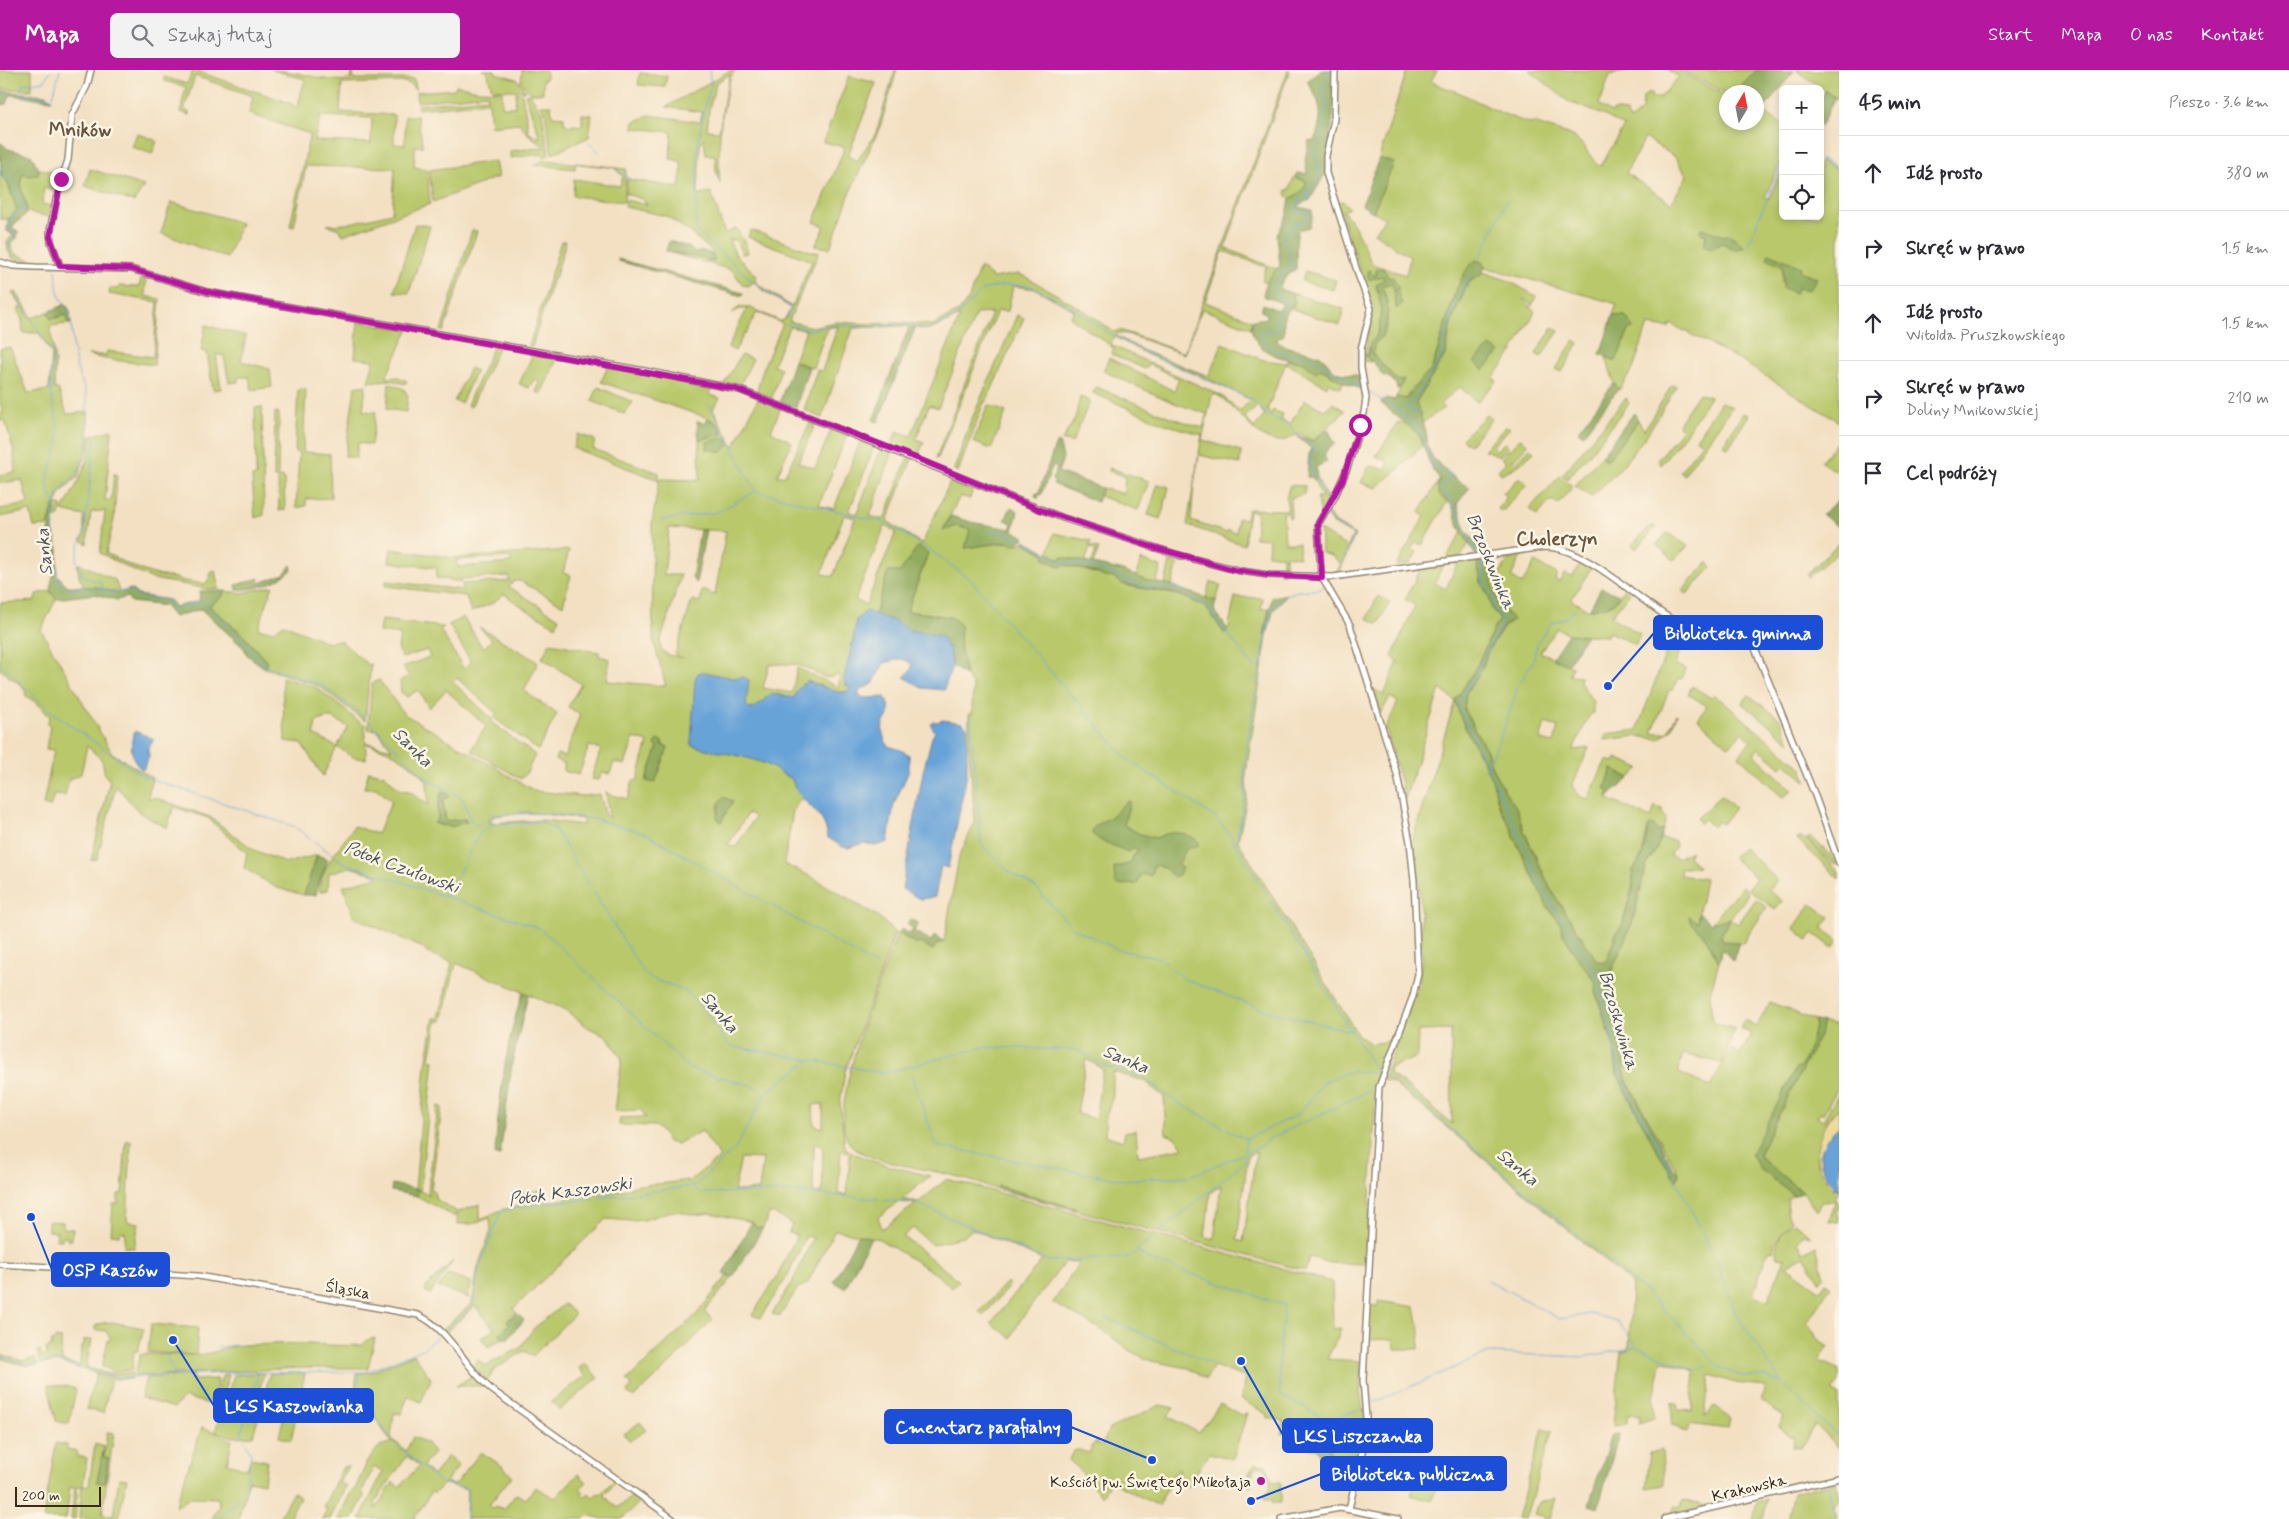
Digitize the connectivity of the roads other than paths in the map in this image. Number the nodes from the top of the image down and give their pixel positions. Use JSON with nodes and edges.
{"nodes":[{"id":1,"x":90,"y":70,"type":"edge"},
{"id":2,"x":1335,"y":70,"type":"edge"},
{"id":3,"x":0,"y":262,"type":"edge"},
{"id":4,"x":60,"y":266,"type":"junction"},
{"id":5,"x":1322,"y":578,"type":"junction"},
{"id":6,"x":1839,"y":863,"type":"edge"},
{"id":7,"x":0,"y":1264,"type":"edge"},
{"id":8,"x":1839,"y":1478,"type":"edge"},
{"id":9,"x":1348,"y":1509,"type":"junction"},
{"id":10,"x":1312,"y":1516,"type":"edge"},
{"id":11,"x":673,"y":1519,"type":"edge"},
{"id":12,"x":1281,"y":1519,"type":"edge"},
{"id":13,"x":1398,"y":1519,"type":"edge"},
{"id":14,"x":1664,"y":1519,"type":"edge"}],
"edges":[{"from":1,"to":4,"type":"street"},
{"from":2,"to":5,"type":"street"},
{"from":3,"to":4,"type":"street"},
{"from":4,"to":5,"type":"street"},
{"from":5,"to":6,"type":"street"},
{"from":5,"to":9,"type":"street"},
{"from":7,"to":11,"type":"street","name":"Śląska"},
{"from":8,"to":14,"type":"street","name":"Krakowska"},
{"from":9,"to":10,"type":"street"},
{"from":9,"to":13,"type":"street"},
{"from":10,"to":12,"type":"street"}]}
